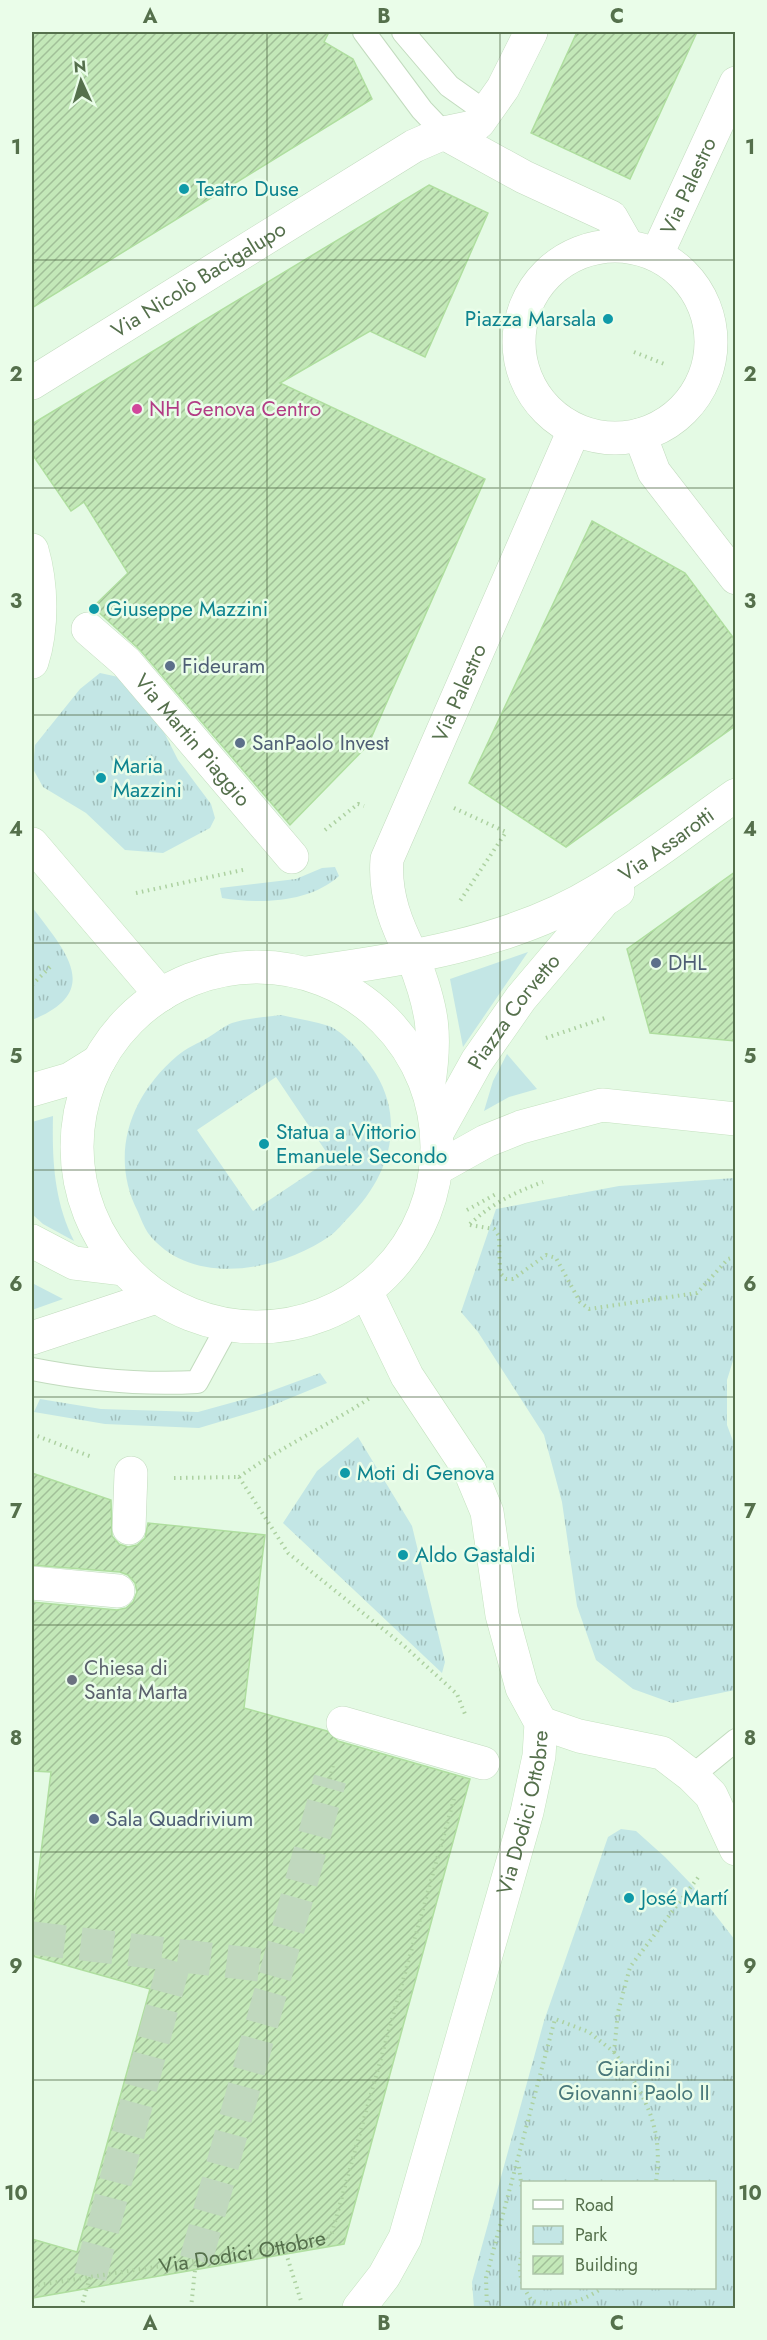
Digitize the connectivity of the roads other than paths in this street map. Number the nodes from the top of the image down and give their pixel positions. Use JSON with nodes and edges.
{"nodes":[{"id":1,"x":364,"y":32,"type":"edge"},
{"id":2,"x":402,"y":32,"type":"edge"},
{"id":3,"x":531,"y":32,"type":"edge"},
{"id":4,"x":735,"y":83,"type":"edge"},
{"id":5,"x":487,"y":113,"type":"junction"},
{"id":6,"x":444,"y":133,"type":"junction"},
{"id":7,"x":642,"y":250,"type":"junction"},
{"id":8,"x":32,"y":382,"type":"edge"},
{"id":9,"x":574,"y":430,"type":"junction"},
{"id":10,"x":640,"y":435,"type":"junction"},
{"id":11,"x":32,"y":550,"type":"edge"},
{"id":12,"x":735,"y":578,"type":"edge"},
{"id":13,"x":88,"y":629,"type":"dead end"},
{"id":14,"x":32,"y":662,"type":"edge"},
{"id":15,"x":735,"y":795,"type":"edge"},
{"id":16,"x":735,"y":808,"type":"edge"},
{"id":17,"x":32,"y":844,"type":"edge"},
{"id":18,"x":292,"y":857,"type":"road end"},
{"id":19,"x":600,"y":896,"type":"junction"},
{"id":20,"x":413,"y":958,"type":"junction"},
{"id":21,"x":304,"y":973,"type":"junction"},
{"id":22,"x":161,"y":995,"type":"junction"},
{"id":23,"x":99,"y":1061,"type":"junction"},
{"id":24,"x":428,"y":1089,"type":"junction"},
{"id":25,"x":32,"y":1090,"type":"edge"},
{"id":26,"x":735,"y":1119,"type":"edge"},
{"id":27,"x":437,"y":1133,"type":"junction"},
{"id":28,"x":436,"y":1169,"type":"junction"},
{"id":29,"x":32,"y":1241,"type":"edge"},
{"id":30,"x":124,"y":1269,"type":"junction"},
{"id":31,"x":366,"y":1291,"type":"junction"},
{"id":32,"x":156,"y":1297,"type":"junction"},
{"id":33,"x":228,"y":1325,"type":"junction"},
{"id":34,"x":32,"y":1338,"type":"edge"},
{"id":35,"x":32,"y":1369,"type":"edge"},
{"id":36,"x":131,"y":1473,"type":"dead end"},
{"id":37,"x":129,"y":1528,"type":"dead end"},
{"id":38,"x":32,"y":1583,"type":"edge"},
{"id":39,"x":117,"y":1591,"type":"dead end"},
{"id":40,"x":541,"y":1723,"type":"junction"},
{"id":41,"x":343,"y":1724,"type":"dead end"},
{"id":42,"x":735,"y":1740,"type":"edge"},
{"id":43,"x":483,"y":1763,"type":"dead end"},
{"id":44,"x":692,"y":1776,"type":"junction"},
{"id":45,"x":735,"y":1849,"type":"edge"},
{"id":46,"x":359,"y":2308,"type":"edge"}],
"edges":[{"from":1,"to":6,"type":"lane"},
{"from":2,"to":5,"type":"lane"},
{"from":3,"to":5,"type":"main road"},
{"from":4,"to":7,"type":"main road","name":"Via Palestro"},
{"from":5,"to":6,"type":"main road","name":"Via Nicolò Bacigalupo"},
{"from":6,"to":7,"type":"main road"},
{"from":6,"to":8,"type":"main road","name":"Via Nicolò Bacigalupo"},
{"from":7,"to":9,"type":"main road"},
{"from":7,"to":10,"type":"main road"},
{"from":9,"to":10,"type":"main road"},
{"from":9,"to":20,"type":"main road","name":"Via Palestro"},
{"from":10,"to":12,"type":"main road"},
{"from":11,"to":14,"type":"main road"},
{"from":13,"to":18,"type":"main road","name":"Via Martin Piaggio"},
{"from":15,"to":19,"type":"main road","name":"Via Assarotti"},
{"from":16,"to":19,"type":"main road","name":"Via Assarotti"},
{"from":17,"to":22,"type":"main road"},
{"from":19,"to":20,"type":"main road","name":"Piazza Corvetto"},
{"from":19,"to":27,"type":"main road","name":"Piazza Corvetto"},
{"from":20,"to":21,"type":"main road","name":"Piazza Corvetto"},
{"from":20,"to":24,"type":"main road","name":"Piazza Corvetto"},
{"from":21,"to":22,"type":"main road","name":"Piazza Corvetto"},
{"from":21,"to":24,"type":"main road","name":"Piazza Corvetto"},
{"from":22,"to":23,"type":"main road","name":"Piazza Corvetto"},
{"from":23,"to":25,"type":"main road","name":"Piazza Corvetto"},
{"from":23,"to":30,"type":"main road","name":"Piazza Corvetto"},
{"from":24,"to":27,"type":"main road","name":"Piazza Corvetto"},
{"from":26,"to":28,"type":"main road"},
{"from":27,"to":28,"type":"main road","name":"Piazza Corvetto"},
{"from":28,"to":31,"type":"main road","name":"Piazza Corvetto"},
{"from":29,"to":30,"type":"main road"},
{"from":30,"to":32,"type":"main road","name":"Piazza Corvetto"},
{"from":31,"to":33,"type":"main road","name":"Piazza Corvetto"},
{"from":31,"to":40,"type":"main road","name":"Via Dodici Ottobre"},
{"from":32,"to":33,"type":"main road","name":"Piazza Corvetto"},
{"from":32,"to":34,"type":"main road"},
{"from":33,"to":35,"type":"lane"},
{"from":36,"to":37,"type":"main road"},
{"from":38,"to":39,"type":"main road"},
{"from":40,"to":44,"type":"main road"},
{"from":40,"to":46,"type":"main road","name":"Via Dodici Ottobre"},
{"from":41,"to":43,"type":"main road"},
{"from":42,"to":44,"type":"lane"},
{"from":44,"to":45,"type":"main road"}]}
